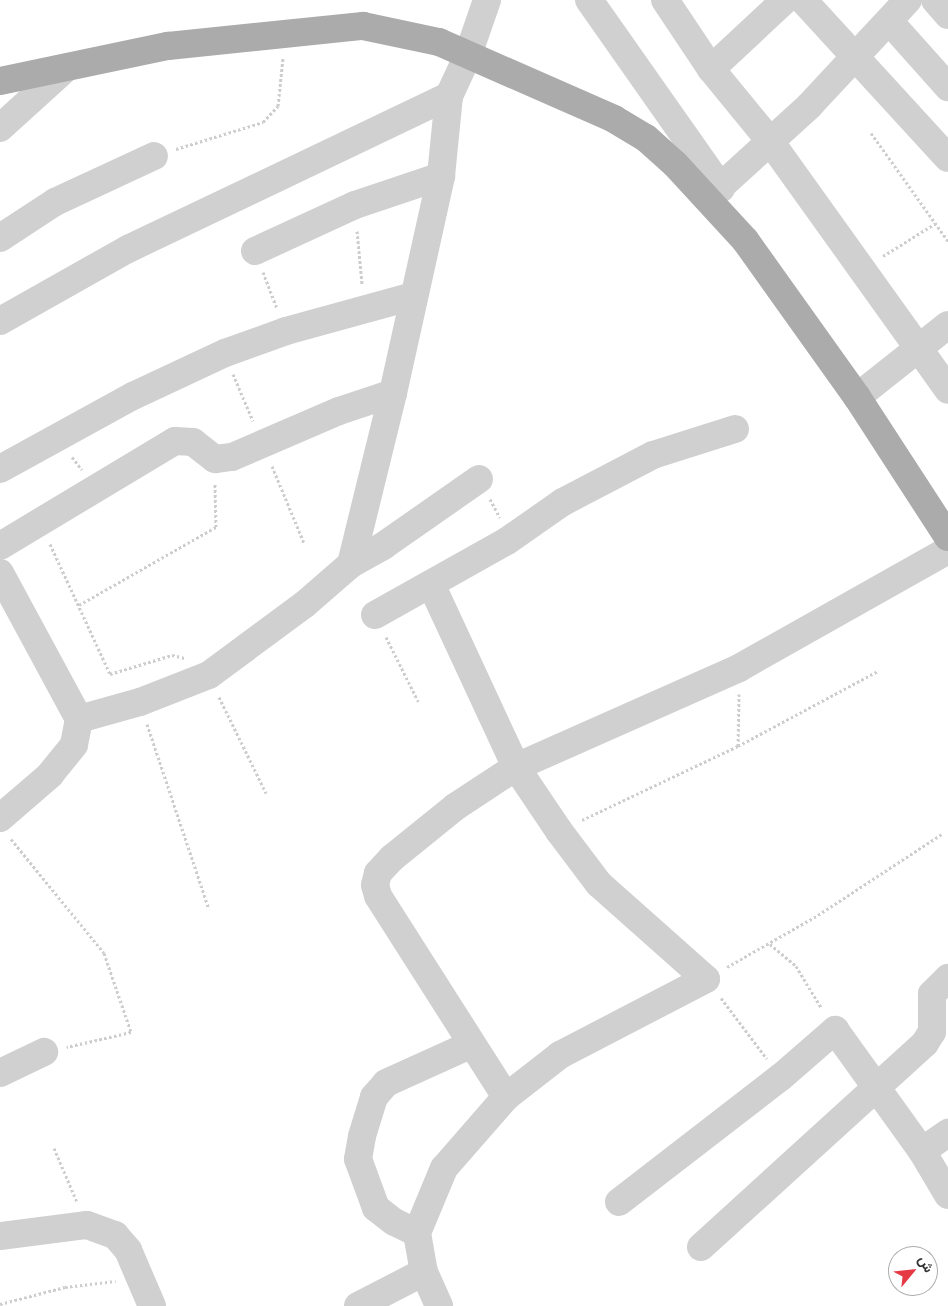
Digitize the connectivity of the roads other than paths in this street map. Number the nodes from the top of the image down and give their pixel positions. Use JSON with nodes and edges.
{"nodes":[{"id":1,"x":488,"y":0,"type":"edge"},
{"id":2,"x":589,"y":0,"type":"edge"},
{"id":3,"x":665,"y":0,"type":"edge"},
{"id":4,"x":785,"y":0,"type":"edge"},
{"id":5,"x":803,"y":0,"type":"edge"},
{"id":6,"x":935,"y":0,"type":"edge"},
{"id":7,"x":896,"y":8,"type":"edge"},
{"id":8,"x":948,"y":15,"type":"edge"},
{"id":9,"x":468,"y":55,"type":"junction"},
{"id":10,"x":854,"y":56,"type":"junction"},
{"id":11,"x":66,"y":68,"type":"junction"},
{"id":12,"x":711,"y":69,"type":"junction"},
{"id":13,"x":0,"y":81,"type":"edge"},
{"id":14,"x":948,"y":87,"type":"edge"},
{"id":15,"x":449,"y":96,"type":"junction"},
{"id":16,"x":0,"y":128,"type":"edge"},
{"id":17,"x":770,"y":141,"type":"junction"},
{"id":18,"x":154,"y":156,"type":"road end"},
{"id":19,"x":948,"y":158,"type":"edge"},
{"id":20,"x":441,"y":176,"type":"junction"},
{"id":21,"x":715,"y":193,"type":"junction"},
{"id":22,"x":0,"y":238,"type":"edge"},
{"id":23,"x":255,"y":250,"type":"road end"},
{"id":24,"x":413,"y":296,"type":"junction"},
{"id":25,"x":0,"y":322,"type":"edge"},
{"id":26,"x":948,"y":325,"type":"edge"},
{"id":27,"x":917,"y":349,"type":"junction"},
{"id":28,"x":948,"y":390,"type":"edge"},
{"id":29,"x":393,"y":393,"type":"junction"},
{"id":30,"x":857,"y":397,"type":"junction"},
{"id":31,"x":735,"y":429,"type":"dead end"},
{"id":32,"x":0,"y":470,"type":"edge"},
{"id":33,"x":479,"y":479,"type":"road end"},
{"id":34,"x":948,"y":537,"type":"edge"},
{"id":35,"x":0,"y":546,"type":"edge"},
{"id":36,"x":948,"y":550,"type":"edge"},
{"id":37,"x":350,"y":564,"type":"junction"},
{"id":38,"x":0,"y":573,"type":"edge"},
{"id":39,"x":431,"y":584,"type":"junction"},
{"id":40,"x":376,"y":615,"type":"dead end"},
{"id":41,"x":80,"y":719,"type":"junction"},
{"id":42,"x":516,"y":767,"type":"junction"},
{"id":43,"x":3,"y":825,"type":"edge"},
{"id":44,"x":948,"y":978,"type":"edge"},
{"id":45,"x":472,"y":1044,"type":"junction"},
{"id":46,"x":44,"y":1052,"type":"road end"},
{"id":47,"x":0,"y":1073,"type":"edge"},
{"id":48,"x":876,"y":1089,"type":"junction"},
{"id":49,"x":506,"y":1097,"type":"junction"},
{"id":50,"x":948,"y":1133,"type":"edge"},
{"id":51,"x":922,"y":1151,"type":"junction"},
{"id":52,"x":948,"y":1194,"type":"edge"},
{"id":53,"x":619,"y":1202,"type":"dead end"},
{"id":54,"x":417,"y":1233,"type":"junction"},
{"id":55,"x":0,"y":1236,"type":"edge"},
{"id":56,"x":700,"y":1247,"type":"dead end"},
{"id":57,"x":424,"y":1272,"type":"junction"},
{"id":58,"x":152,"y":1306,"type":"edge"},
{"id":59,"x":358,"y":1306,"type":"edge"},
{"id":60,"x":439,"y":1306,"type":"edge"}],
"edges":[{"from":1,"to":9,"type":"street"},
{"from":2,"to":21,"type":"street"},
{"from":3,"to":12,"type":"street"},
{"from":4,"to":12,"type":"street"},
{"from":5,"to":10,"type":"street"},
{"from":6,"to":8,"type":"street"},
{"from":7,"to":10,"type":"street"},
{"from":7,"to":14,"type":"street"},
{"from":9,"to":11,"type":"main road"},
{"from":9,"to":15,"type":"street"},
{"from":9,"to":21,"type":"main road"},
{"from":10,"to":17,"type":"street"},
{"from":10,"to":19,"type":"street"},
{"from":11,"to":13,"type":"main road"},
{"from":11,"to":16,"type":"street"},
{"from":12,"to":17,"type":"street"},
{"from":15,"to":20,"type":"street"},
{"from":15,"to":25,"type":"street"},
{"from":17,"to":21,"type":"street"},
{"from":17,"to":27,"type":"street"},
{"from":18,"to":22,"type":"street"},
{"from":20,"to":23,"type":"street"},
{"from":20,"to":24,"type":"street"},
{"from":21,"to":30,"type":"main road"},
{"from":24,"to":29,"type":"street"},
{"from":24,"to":32,"type":"street"},
{"from":26,"to":27,"type":"street"},
{"from":27,"to":28,"type":"street"},
{"from":27,"to":30,"type":"street"},
{"from":29,"to":35,"type":"street"},
{"from":29,"to":37,"type":"street"},
{"from":30,"to":34,"type":"main road"},
{"from":31,"to":39,"type":"street"},
{"from":33,"to":37,"type":"street"},
{"from":36,"to":42,"type":"street"},
{"from":37,"to":41,"type":"street"},
{"from":38,"to":41,"type":"street"},
{"from":39,"to":40,"type":"street"},
{"from":39,"to":42,"type":"street"},
{"from":41,"to":43,"type":"street"},
{"from":42,"to":45,"type":"street"},
{"from":42,"to":49,"type":"street"},
{"from":44,"to":48,"type":"street"},
{"from":45,"to":49,"type":"street"},
{"from":45,"to":54,"type":"street"},
{"from":46,"to":47,"type":"street"},
{"from":48,"to":51,"type":"street"},
{"from":48,"to":53,"type":"street"},
{"from":48,"to":56,"type":"street"},
{"from":49,"to":54,"type":"street"},
{"from":50,"to":51,"type":"street"},
{"from":51,"to":52,"type":"street"},
{"from":54,"to":57,"type":"street"},
{"from":55,"to":58,"type":"street"},
{"from":57,"to":59,"type":"street"},
{"from":57,"to":60,"type":"street"}]}
